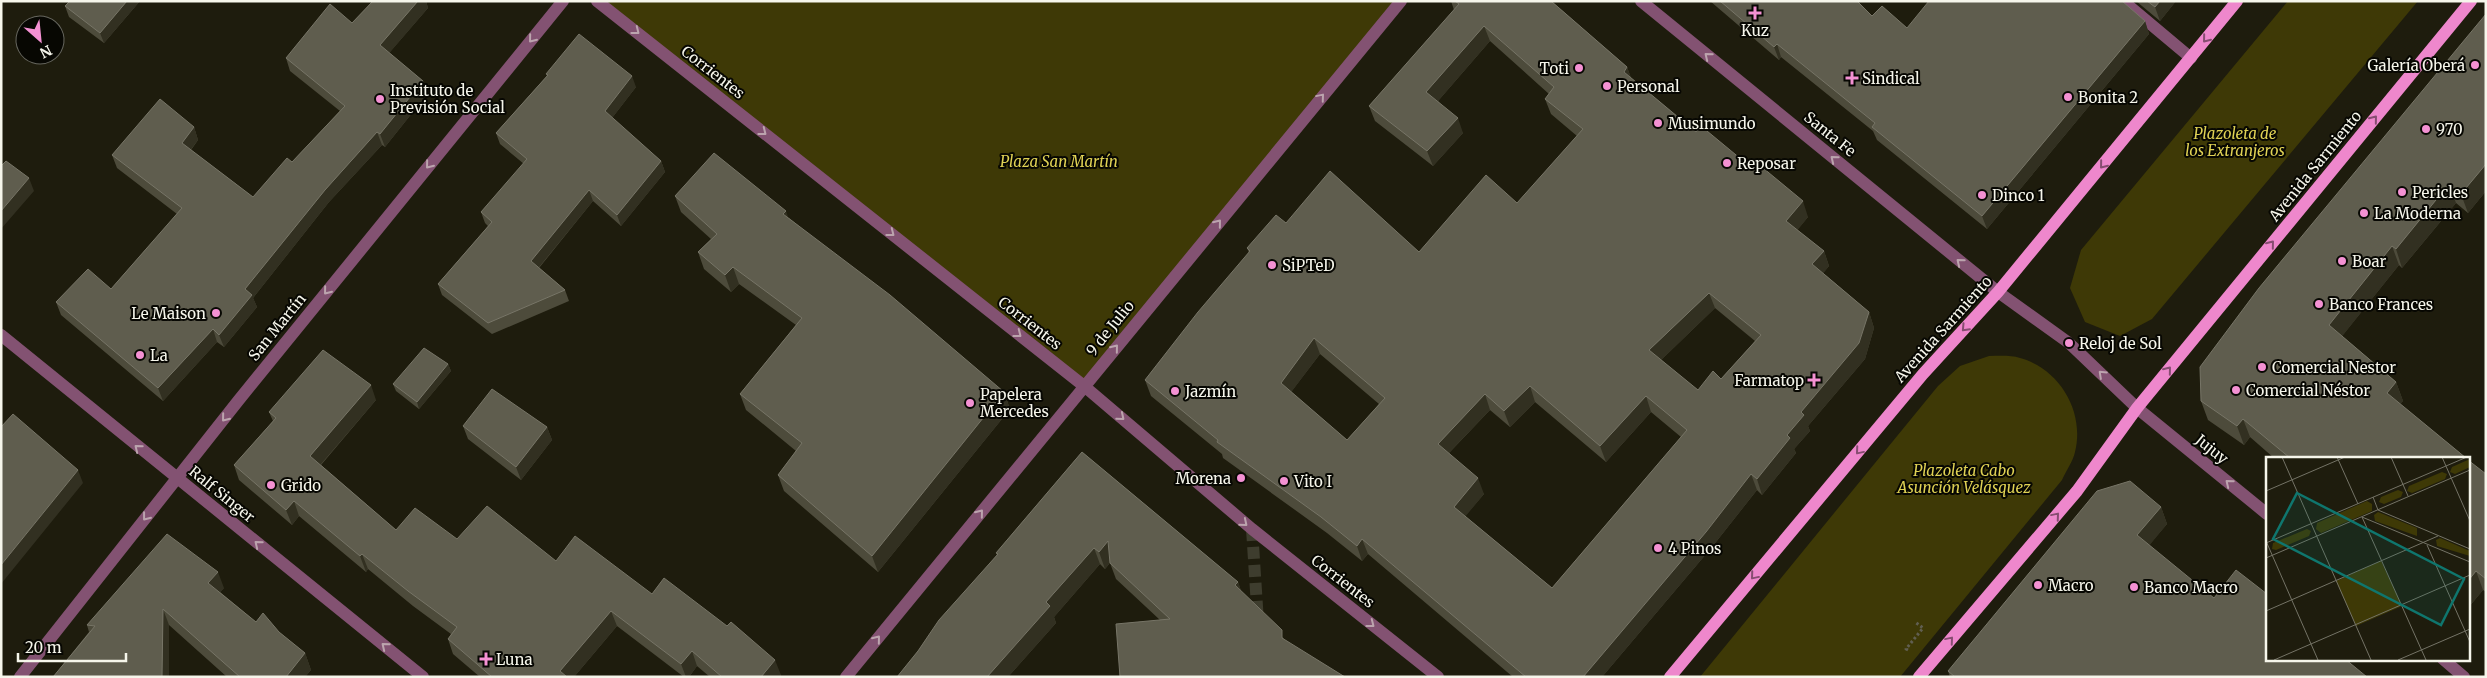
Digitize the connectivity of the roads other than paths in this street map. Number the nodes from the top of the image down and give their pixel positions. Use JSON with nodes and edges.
{"nodes":[{"id":1,"x":562,"y":1,"type":"edge"},
{"id":2,"x":597,"y":1,"type":"edge"},
{"id":3,"x":1401,"y":1,"type":"edge"},
{"id":4,"x":1641,"y":1,"type":"edge"},
{"id":5,"x":2123,"y":1,"type":"edge"},
{"id":6,"x":2237,"y":1,"type":"edge"},
{"id":7,"x":2471,"y":1,"type":"edge"},
{"id":8,"x":2191,"y":58,"type":"junction"},
{"id":9,"x":1998,"y":292,"type":"junction"},
{"id":10,"x":1,"y":335,"type":"edge"},
{"id":11,"x":1084,"y":386,"type":"junction"},
{"id":12,"x":2137,"y":408,"type":"junction"},
{"id":13,"x":176,"y":478,"type":"junction"},
{"id":14,"x":2266,"y":513,"type":"edge"},
{"id":15,"x":2444,"y":660,"type":"edge"},
{"id":16,"x":20,"y":677,"type":"edge"},
{"id":17,"x":423,"y":677,"type":"edge"},
{"id":18,"x":846,"y":677,"type":"edge"},
{"id":19,"x":1438,"y":677,"type":"edge"},
{"id":20,"x":1670,"y":677,"type":"edge"},
{"id":21,"x":1919,"y":677,"type":"edge"},
{"id":22,"x":2464,"y":677,"type":"edge"}],
"edges":[{"from":1,"to":13,"type":"street","name":"San Martín","one_way":true},
{"from":2,"to":11,"type":"street","name":"Corrientes","one_way":true},
{"from":11,"to":3,"type":"street","name":"9 de Julio","one_way":true},
{"from":9,"to":4,"type":"street","name":"Santa Fe","one_way":true},
{"from":5,"to":8,"type":"street"},
{"from":6,"to":8,"type":"main road","name":"Avenida Sarmiento","one_way":true},
{"from":12,"to":7,"type":"main road","name":"Avenida Sarmiento","one_way":true},
{"from":8,"to":9,"type":"main road","name":"Avenida Sarmiento","one_way":true},
{"from":12,"to":9,"type":"street","name":"Santa Fe","one_way":true},
{"from":9,"to":20,"type":"main road","name":"Avenida Sarmiento","one_way":true},
{"from":13,"to":10,"type":"street","name":"Ralf Singer","one_way":true},
{"from":18,"to":11,"type":"street","name":"9 de Julio","one_way":true},
{"from":11,"to":19,"type":"street","name":"Corrientes","one_way":true},
{"from":14,"to":12,"type":"street","name":"Jujuy","one_way":true},
{"from":21,"to":12,"type":"main road","name":"Avenida Sarmiento","one_way":true},
{"from":13,"to":16,"type":"street","name":"San Martín","one_way":true},
{"from":17,"to":13,"type":"street","name":"Ralf Singer","one_way":true},
{"from":15,"to":22,"type":"street"}]}
